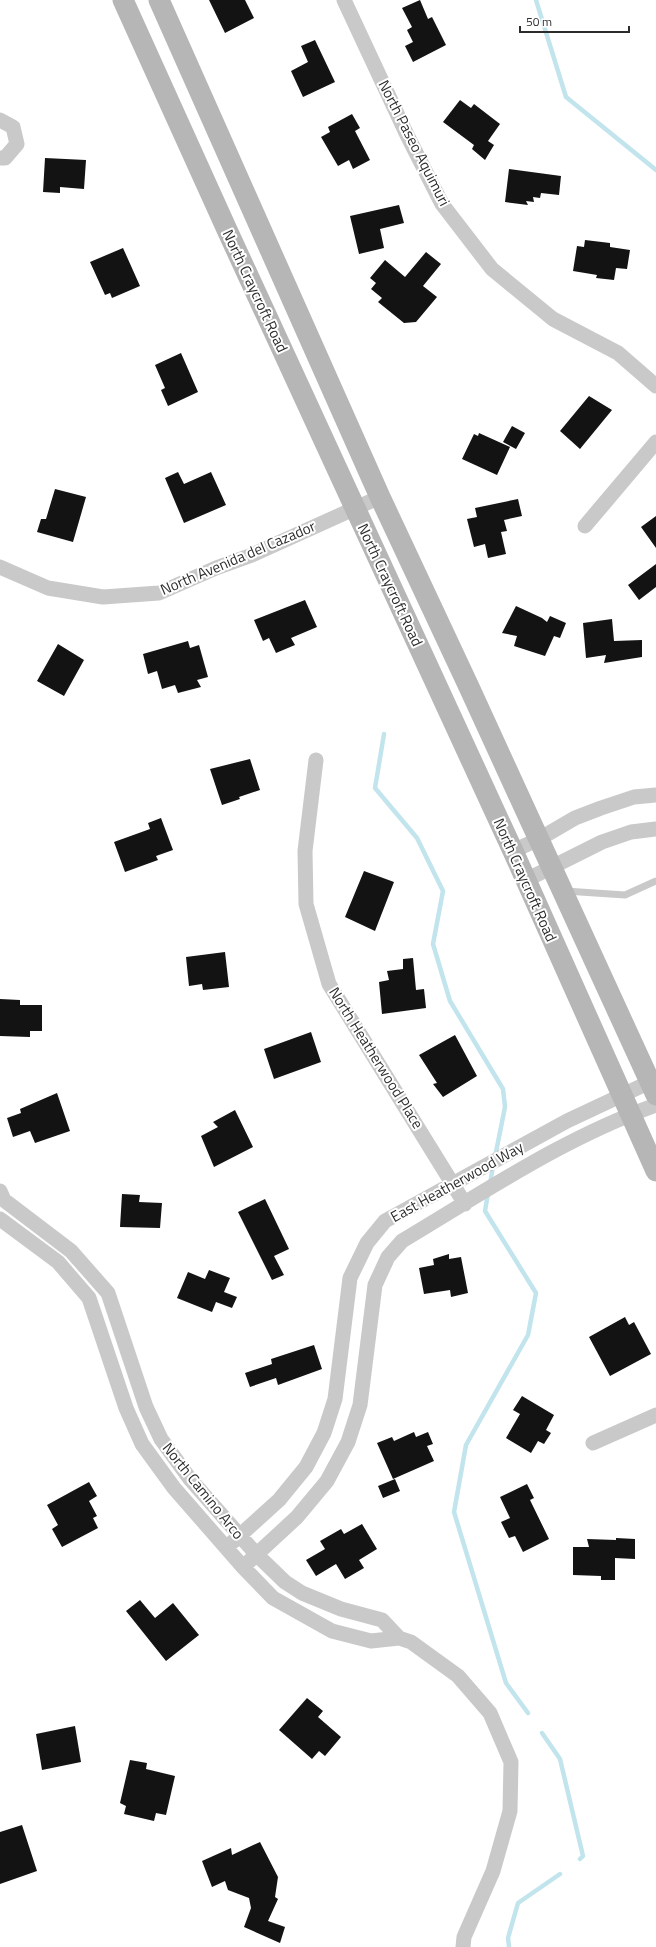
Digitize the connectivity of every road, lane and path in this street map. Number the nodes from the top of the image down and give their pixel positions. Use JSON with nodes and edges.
{"nodes":[{"id":1,"x":124,"y":0,"type":"edge"},
{"id":2,"x":159,"y":0,"type":"edge"},
{"id":3,"x":344,"y":0,"type":"edge"},
{"id":4,"x":0,"y":120,"type":"edge"},
{"id":5,"x":0,"y":158,"type":"edge"},
{"id":6,"x":656,"y":386,"type":"edge"},
{"id":7,"x":656,"y":442,"type":"edge"},
{"id":8,"x":380,"y":497,"type":"junction"},
{"id":9,"x":354,"y":508,"type":"junction"},
{"id":10,"x":585,"y":526,"type":"dead end"},
{"id":11,"x":0,"y":566,"type":"edge"},
{"id":12,"x":316,"y":760,"type":"dead end"},
{"id":13,"x":656,"y":794,"type":"edge"},
{"id":14,"x":656,"y":829,"type":"edge"},
{"id":15,"x":539,"y":839,"type":"junction"},
{"id":16,"x":513,"y":851,"type":"junction"},
{"id":17,"x":551,"y":868,"type":"junction"},
{"id":18,"x":526,"y":880,"type":"junction"},
{"id":19,"x":656,"y":881,"type":"edge"},
{"id":20,"x":562,"y":891,"type":"junction"},
{"id":21,"x":653,"y":1089,"type":"edge"},
{"id":22,"x":626,"y":1105,"type":"junction"},
{"id":23,"x":656,"y":1105,"type":"edge"},
{"id":24,"x":656,"y":1171,"type":"edge"},
{"id":25,"x":452,"y":1184,"type":"junction"},
{"id":26,"x":0,"y":1191,"type":"edge"},
{"id":27,"x":465,"y":1204,"type":"junction"},
{"id":28,"x":0,"y":1219,"type":"edge"},
{"id":29,"x":656,"y":1415,"type":"edge"},
{"id":30,"x":594,"y":1443,"type":"dead end"},
{"id":31,"x":240,"y":1536,"type":"junction"},
{"id":32,"x":227,"y":1547,"type":"junction"},
{"id":33,"x":257,"y":1555,"type":"junction"},
{"id":34,"x":243,"y":1567,"type":"junction"},
{"id":35,"x":399,"y":1638,"type":"junction"},
{"id":36,"x":463,"y":1947,"type":"edge"}],
"edges":[{"from":1,"to":9,"type":"main road","name":"North Craycroft Road"},
{"from":2,"to":8,"type":"main road","name":"North Craycroft Road"},
{"from":3,"to":6,"type":"street","name":"North Paseo Aquimuri"},
{"from":4,"to":5,"type":"street"},
{"from":7,"to":10,"type":"street"},
{"from":8,"to":9,"type":"street","name":"North Avenida del Cazador"},
{"from":8,"to":15,"type":"main road","name":"North Craycroft Road"},
{"from":9,"to":11,"type":"street","name":"North Avenida del Cazador"},
{"from":9,"to":16,"type":"main road","name":"North Craycroft Road"},
{"from":12,"to":25,"type":"street","name":"North Heatherwood Place"},
{"from":13,"to":15,"type":"street"},
{"from":14,"to":17,"type":"street"},
{"from":15,"to":16,"type":"street"},
{"from":15,"to":17,"type":"main road","name":"North Craycroft Road"},
{"from":16,"to":18,"type":"main road","name":"North Craycroft Road"},
{"from":17,"to":18,"type":"street"},
{"from":17,"to":20,"type":"main road","name":"North Craycroft Road"},
{"from":18,"to":22,"type":"main road","name":"North Craycroft Road"},
{"from":19,"to":20,"type":"lane"},
{"from":20,"to":21,"type":"main road","name":"North Craycroft Road"},
{"from":21,"to":22,"type":"street","name":"East Heatherwood Way"},
{"from":22,"to":23,"type":"street","name":"East Heatherwood Way"},
{"from":22,"to":24,"type":"main road","name":"North Craycroft Road"},
{"from":22,"to":25,"type":"street","name":"East Heatherwood Way"},
{"from":22,"to":27,"type":"street","name":"East Heatherwood Way"},
{"from":25,"to":27,"type":"street","name":"North Heatherwood Place"},
{"from":25,"to":31,"type":"street","name":"East Heatherwood Way"},
{"from":26,"to":31,"type":"street","name":"North Camino Arco"},
{"from":27,"to":33,"type":"street","name":"East Heatherwood Way"},
{"from":28,"to":32,"type":"street","name":"North Camino Arco"},
{"from":29,"to":30,"type":"street"},
{"from":31,"to":32,"type":"street","name":"East Heatherwood Way"},
{"from":31,"to":33,"type":"street","name":"North Camino Arco"},
{"from":32,"to":34,"type":"street","name":"North Camino Arco"},
{"from":33,"to":34,"type":"street","name":"East Heatherwood Way"},
{"from":33,"to":35,"type":"street","name":"North Camino Arco"},
{"from":34,"to":35,"type":"street","name":"North Camino Arco"},
{"from":35,"to":36,"type":"street","name":"North Camino Arco"}]}
